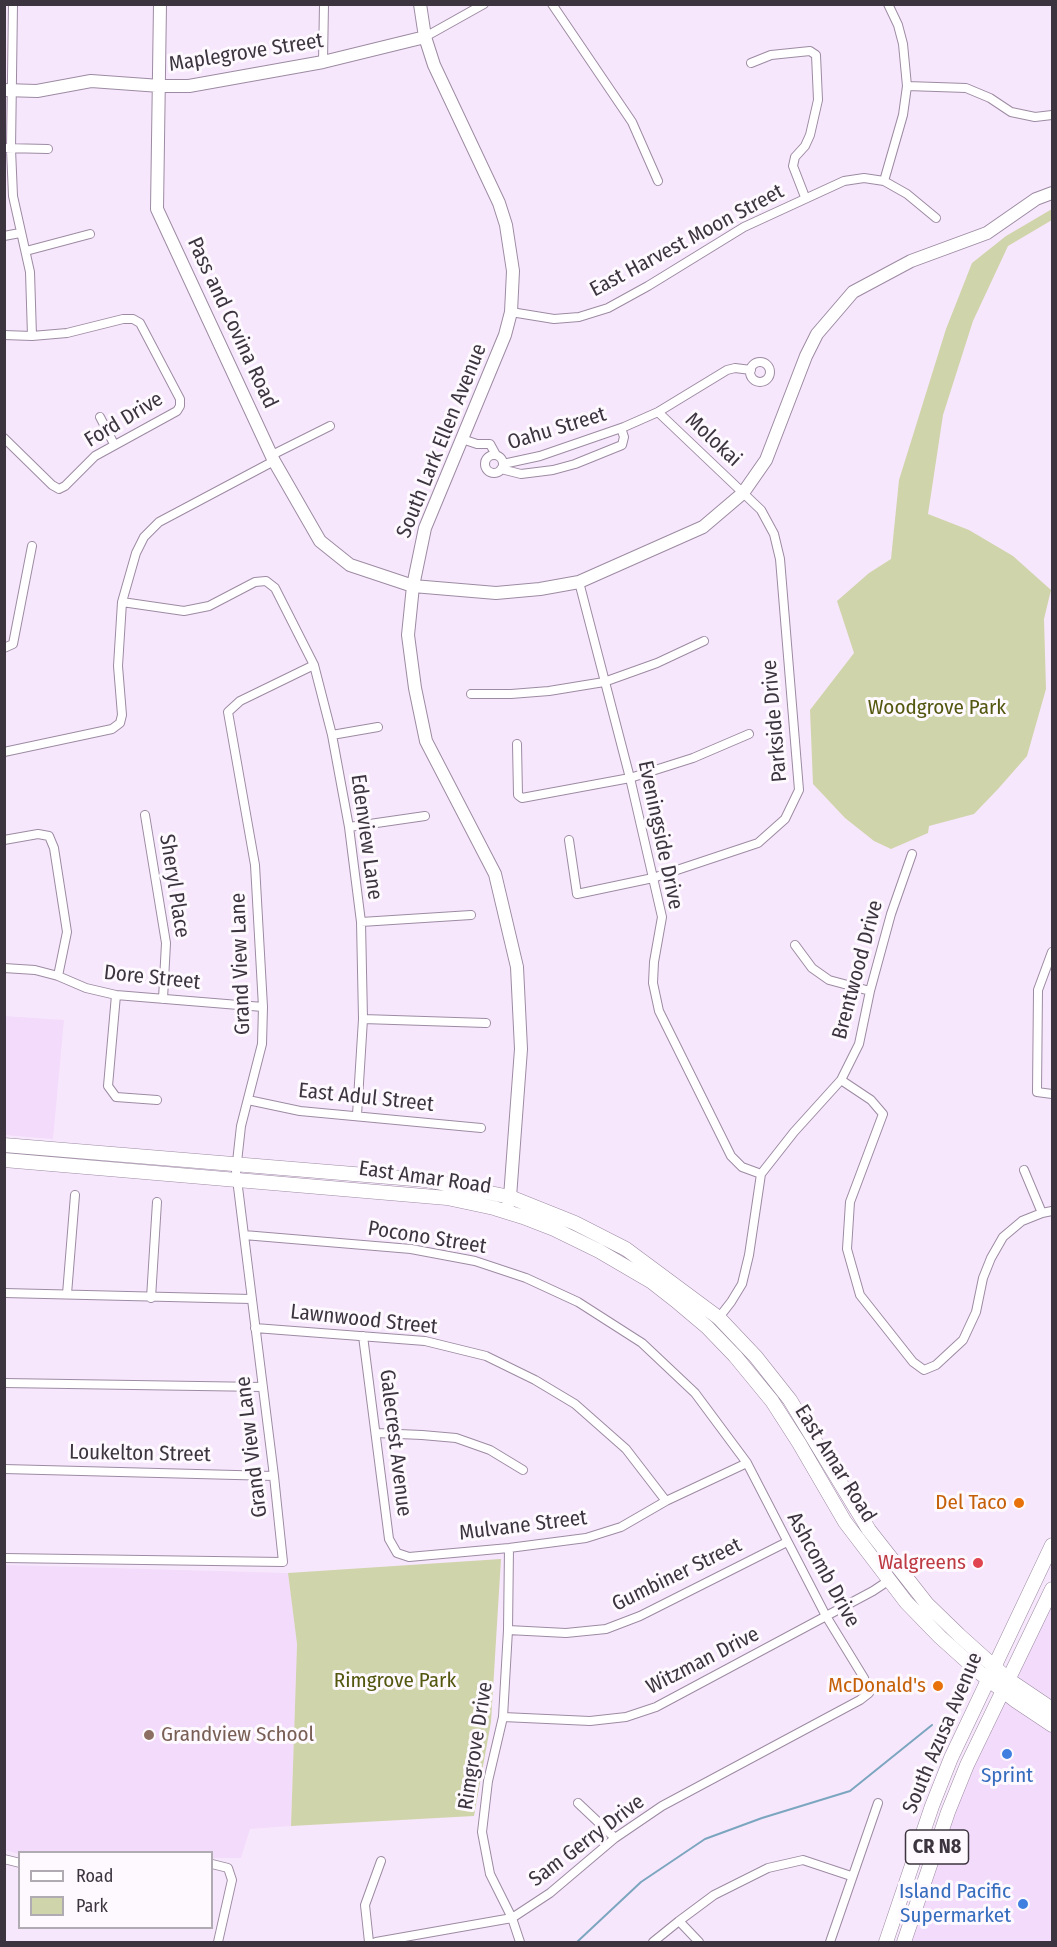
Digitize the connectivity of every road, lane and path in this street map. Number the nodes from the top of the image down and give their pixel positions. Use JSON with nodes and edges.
{"nodes":[{"id":1,"x":13,"y":4,"type":"edge"},
{"id":2,"x":160,"y":4,"type":"edge"},
{"id":3,"x":324,"y":4,"type":"edge"},
{"id":4,"x":420,"y":4,"type":"edge"},
{"id":5,"x":484,"y":4,"type":"edge"},
{"id":6,"x":552,"y":4,"type":"edge"},
{"id":7,"x":888,"y":4,"type":"edge"},
{"id":8,"x":426,"y":38,"type":"junction"},
{"id":9,"x":323,"y":62,"type":"junction"},
{"id":10,"x":751,"y":63,"type":"dead end"},
{"id":11,"x":907,"y":86,"type":"junction"},
{"id":12,"x":160,"y":87,"type":"junction"},
{"id":13,"x":8,"y":91,"type":"edge"},
{"id":14,"x":1053,"y":115,"type":"edge"},
{"id":15,"x":8,"y":149,"type":"edge"},
{"id":16,"x":48,"y":149,"type":"dead end"},
{"id":17,"x":658,"y":181,"type":"dead end"},
{"id":18,"x":884,"y":181,"type":"junction"},
{"id":19,"x":1053,"y":193,"type":"edge"},
{"id":20,"x":806,"y":197,"type":"junction"},
{"id":21,"x":936,"y":218,"type":"dead end"},
{"id":22,"x":20,"y":233,"type":"junction"},
{"id":23,"x":90,"y":234,"type":"dead end"},
{"id":24,"x":4,"y":236,"type":"edge"},
{"id":25,"x":26,"y":251,"type":"junction"},
{"id":26,"x":511,"y":312,"type":"junction"},
{"id":27,"x":4,"y":335,"type":"edge"},
{"id":28,"x":32,"y":336,"type":"junction"},
{"id":29,"x":751,"y":370,"type":"dead end"},
{"id":30,"x":658,"y":412,"type":"junction"},
{"id":31,"x":100,"y":417,"type":"dead end"},
{"id":32,"x":330,"y":426,"type":"dead end"},
{"id":33,"x":621,"y":428,"type":"junction"},
{"id":34,"x":4,"y":438,"type":"edge"},
{"id":35,"x":462,"y":439,"type":"junction"},
{"id":36,"x":114,"y":444,"type":"junction"},
{"id":37,"x":496,"y":455,"type":"junction"},
{"id":38,"x":273,"y":458,"type":"junction"},
{"id":39,"x":502,"y":467,"type":"junction"},
{"id":40,"x":743,"y":493,"type":"junction"},
{"id":41,"x":32,"y":546,"type":"dead end"},
{"id":42,"x":579,"y":582,"type":"junction"},
{"id":43,"x":413,"y":586,"type":"junction"},
{"id":44,"x":122,"y":602,"type":"junction"},
{"id":45,"x":705,"y":641,"type":"dead end"},
{"id":46,"x":9,"y":646,"type":"edge"},
{"id":47,"x":314,"y":665,"type":"junction"},
{"id":48,"x":604,"y":682,"type":"junction"},
{"id":49,"x":471,"y":693,"type":"dead end"},
{"id":50,"x":378,"y":726,"type":"dead end"},
{"id":51,"x":749,"y":734,"type":"dead end"},
{"id":52,"x":332,"y":735,"type":"junction"},
{"id":53,"x":517,"y":744,"type":"dead end"},
{"id":54,"x":4,"y":752,"type":"edge"},
{"id":55,"x":630,"y":778,"type":"junction"},
{"id":56,"x":145,"y":815,"type":"dead end"},
{"id":57,"x":425,"y":816,"type":"dead end"},
{"id":58,"x":349,"y":827,"type":"junction"},
{"id":59,"x":4,"y":840,"type":"edge"},
{"id":60,"x":569,"y":840,"type":"dead end"},
{"id":61,"x":912,"y":854,"type":"dead end"},
{"id":62,"x":653,"y":878,"type":"junction"},
{"id":63,"x":471,"y":915,"type":"dead end"},
{"id":64,"x":361,"y":922,"type":"junction"},
{"id":65,"x":795,"y":945,"type":"dead end"},
{"id":66,"x":1053,"y":952,"type":"edge"},
{"id":67,"x":4,"y":968,"type":"edge"},
{"id":68,"x":58,"y":976,"type":"junction"},
{"id":69,"x":870,"y":991,"type":"junction"},
{"id":70,"x":116,"y":995,"type":"junction"},
{"id":71,"x":163,"y":999,"type":"junction"},
{"id":72,"x":263,"y":1006,"type":"junction"},
{"id":73,"x":363,"y":1019,"type":"junction"},
{"id":74,"x":486,"y":1023,"type":"dead end"},
{"id":75,"x":841,"y":1080,"type":"junction"},
{"id":76,"x":1053,"y":1094,"type":"edge"},
{"id":77,"x":157,"y":1100,"type":"dead end"},
{"id":78,"x":248,"y":1100,"type":"junction"},
{"id":79,"x":357,"y":1115,"type":"junction"},
{"id":80,"x":481,"y":1128,"type":"dead end"},
{"id":81,"x":4,"y":1145,"type":"edge"},
{"id":82,"x":4,"y":1160,"type":"edge"},
{"id":83,"x":236,"y":1164,"type":"junction"},
{"id":84,"x":1024,"y":1170,"type":"dead end"},
{"id":85,"x":761,"y":1174,"type":"junction"},
{"id":86,"x":237,"y":1179,"type":"junction"},
{"id":87,"x":75,"y":1195,"type":"dead end"},
{"id":88,"x":510,"y":1197,"type":"junction"},
{"id":89,"x":157,"y":1202,"type":"dead end"},
{"id":90,"x":1053,"y":1211,"type":"edge"},
{"id":91,"x":506,"y":1212,"type":"junction"},
{"id":92,"x":1042,"y":1212,"type":"junction"},
{"id":93,"x":244,"y":1235,"type":"junction"},
{"id":94,"x":4,"y":1293,"type":"edge"},
{"id":95,"x":68,"y":1294,"type":"junction"},
{"id":96,"x":151,"y":1298,"type":"junction"},
{"id":97,"x":251,"y":1299,"type":"junction"},
{"id":98,"x":719,"y":1318,"type":"junction"},
{"id":99,"x":255,"y":1328,"type":"junction"},
{"id":100,"x":709,"y":1329,"type":"junction"},
{"id":101,"x":363,"y":1336,"type":"junction"},
{"id":102,"x":4,"y":1383,"type":"edge"},
{"id":103,"x":263,"y":1387,"type":"junction"},
{"id":104,"x":376,"y":1433,"type":"junction"},
{"id":105,"x":747,"y":1464,"type":"junction"},
{"id":106,"x":4,"y":1469,"type":"edge"},
{"id":107,"x":523,"y":1470,"type":"dead end"},
{"id":108,"x":274,"y":1476,"type":"junction"},
{"id":109,"x":666,"y":1501,"type":"junction"},
{"id":110,"x":787,"y":1542,"type":"junction"},
{"id":111,"x":1053,"y":1545,"type":"edge"},
{"id":112,"x":509,"y":1548,"type":"junction"},
{"id":113,"x":397,"y":1553,"type":"joint"},
{"id":114,"x":4,"y":1558,"type":"edge"},
{"id":115,"x":901,"y":1572,"type":"junction"},
{"id":116,"x":889,"y":1581,"type":"junction"},
{"id":117,"x":1053,"y":1589,"type":"edge"},
{"id":118,"x":826,"y":1616,"type":"junction"},
{"id":119,"x":508,"y":1630,"type":"junction"},
{"id":120,"x":991,"y":1673,"type":"junction"},
{"id":121,"x":1006,"y":1685,"type":"junction"},
{"id":122,"x":869,"y":1693,"type":"joint"},
{"id":123,"x":1053,"y":1709,"type":"edge"},
{"id":124,"x":503,"y":1717,"type":"junction"},
{"id":125,"x":1053,"y":1725,"type":"edge"},
{"id":126,"x":578,"y":1803,"type":"dead end"},
{"id":127,"x":878,"y":1803,"type":"dead end"},
{"id":128,"x":926,"y":1825,"type":"junction"},
{"id":129,"x":941,"y":1833,"type":"junction"},
{"id":130,"x":615,"y":1838,"type":"junction"},
{"id":131,"x":381,"y":1861,"type":"dead end"},
{"id":132,"x":213,"y":1864,"type":"edge"},
{"id":133,"x":851,"y":1876,"type":"junction"},
{"id":134,"x":512,"y":1918,"type":"junction"},
{"id":135,"x":679,"y":1920,"type":"junction"},
{"id":136,"x":218,"y":1942,"type":"edge"},
{"id":137,"x":369,"y":1942,"type":"edge"},
{"id":138,"x":376,"y":1942,"type":"edge"},
{"id":139,"x":520,"y":1942,"type":"edge"},
{"id":140,"x":653,"y":1942,"type":"edge"},
{"id":141,"x":699,"y":1942,"type":"edge"},
{"id":142,"x":830,"y":1942,"type":"edge"},
{"id":143,"x":886,"y":1942,"type":"edge"},
{"id":144,"x":904,"y":1942,"type":"edge"}],
"edges":[{"from":1,"to":13,"type":"street"},
{"from":2,"to":12,"type":"street","name":"Pass and Covina Road"},
{"from":3,"to":9,"type":"street"},
{"from":4,"to":8,"type":"street","name":"South Lark Ellen Avenue"},
{"from":5,"to":8,"type":"street","name":"Maplegrove Street"},
{"from":6,"to":17,"type":"street"},
{"from":7,"to":11,"type":"street"},
{"from":8,"to":9,"type":"street","name":"Maplegrove Street"},
{"from":8,"to":26,"type":"street","name":"South Lark Ellen Avenue"},
{"from":9,"to":12,"type":"street","name":"Maplegrove Street"},
{"from":10,"to":20,"type":"street"},
{"from":11,"to":14,"type":"street"},
{"from":11,"to":18,"type":"street"},
{"from":12,"to":13,"type":"street","name":"Maplegrove Street"},
{"from":12,"to":38,"type":"street","name":"Pass and Covina Road"},
{"from":13,"to":15,"type":"street"},
{"from":15,"to":16,"type":"street"},
{"from":15,"to":22,"type":"street"},
{"from":18,"to":20,"type":"street","name":"East Harvest Moon Street"},
{"from":18,"to":21,"type":"street","name":"East Harvest Moon Street"},
{"from":19,"to":40,"type":"street","name":"Pass and Covina Road"},
{"from":20,"to":26,"type":"street","name":"East Harvest Moon Street"},
{"from":22,"to":24,"type":"street"},
{"from":22,"to":25,"type":"street"},
{"from":23,"to":25,"type":"street"},
{"from":25,"to":28,"type":"street"},
{"from":26,"to":35,"type":"street","name":"South Lark Ellen Avenue"},
{"from":27,"to":28,"type":"street"},
{"from":28,"to":36,"type":"street","name":"Ford Drive"},
{"from":29,"to":30,"type":"street","name":"Oahu Street"},
{"from":30,"to":33,"type":"street","name":"Oahu Street"},
{"from":30,"to":40,"type":"street","name":"Molokai"},
{"from":31,"to":36,"type":"street"},
{"from":32,"to":38,"type":"street"},
{"from":33,"to":39,"type":"street","name":"Oahu Street"},
{"from":33,"to":39,"type":"street","name":"Oahu Street"},
{"from":34,"to":36,"type":"street","name":"Ford Drive"},
{"from":35,"to":37,"type":"street"},
{"from":35,"to":43,"type":"street","name":"South Lark Ellen Avenue"},
{"from":37,"to":39,"type":"street"},
{"from":37,"to":39,"type":"street"},
{"from":38,"to":43,"type":"street","name":"Pass and Covina Road"},
{"from":38,"to":44,"type":"street"},
{"from":40,"to":42,"type":"street","name":"Pass and Covina Road"},
{"from":40,"to":62,"type":"street","name":"Parkside Drive"},
{"from":41,"to":46,"type":"street"},
{"from":42,"to":43,"type":"street","name":"Pass and Covina Road"},
{"from":42,"to":48,"type":"street","name":"Eveningside Drive"},
{"from":43,"to":88,"type":"street","name":"South Lark Ellen Avenue"},
{"from":44,"to":47,"type":"street","name":"Edenview Lane"},
{"from":44,"to":54,"type":"street"},
{"from":45,"to":48,"type":"street"},
{"from":47,"to":52,"type":"street","name":"Edenview Lane"},
{"from":47,"to":72,"type":"street","name":"Grand View Lane"},
{"from":48,"to":49,"type":"street"},
{"from":48,"to":55,"type":"street","name":"Eveningside Drive"},
{"from":50,"to":52,"type":"street"},
{"from":51,"to":55,"type":"street"},
{"from":52,"to":58,"type":"street","name":"Edenview Lane"},
{"from":53,"to":55,"type":"street"},
{"from":55,"to":62,"type":"street","name":"Eveningside Drive"},
{"from":56,"to":71,"type":"street","name":"Sheryl Place"},
{"from":57,"to":58,"type":"street"},
{"from":58,"to":64,"type":"street","name":"Edenview Lane"},
{"from":59,"to":68,"type":"street"},
{"from":60,"to":62,"type":"street","name":"Parkside Drive"},
{"from":61,"to":69,"type":"street","name":"Brentwood Drive"},
{"from":62,"to":85,"type":"street","name":"Eveningside Drive"},
{"from":63,"to":64,"type":"street"},
{"from":64,"to":73,"type":"street","name":"Edenview Lane"},
{"from":65,"to":69,"type":"street"},
{"from":66,"to":76,"type":"street"},
{"from":67,"to":68,"type":"street","name":"Dore Street"},
{"from":68,"to":70,"type":"street","name":"Dore Street"},
{"from":69,"to":75,"type":"street","name":"Brentwood Drive"},
{"from":70,"to":71,"type":"street","name":"Dore Street"},
{"from":70,"to":77,"type":"street"},
{"from":71,"to":72,"type":"street","name":"Dore Street"},
{"from":72,"to":78,"type":"street","name":"Grand View Lane"},
{"from":73,"to":74,"type":"street"},
{"from":73,"to":79,"type":"street","name":"Edenview Lane"},
{"from":75,"to":85,"type":"street","name":"Brentwood Drive"},
{"from":75,"to":92,"type":"street"},
{"from":78,"to":79,"type":"street","name":"East Adul Street"},
{"from":78,"to":83,"type":"street","name":"Grand View Lane"},
{"from":79,"to":80,"type":"street","name":"East Adul Street"},
{"from":81,"to":83,"type":"main road","name":"East Amar Road"},
{"from":82,"to":86,"type":"main road","name":"East Amar Road"},
{"from":83,"to":86,"type":"street","name":"Grand View Lane"},
{"from":83,"to":88,"type":"main road","name":"East Amar Road"},
{"from":84,"to":92,"type":"street"},
{"from":85,"to":98,"type":"street"},
{"from":86,"to":91,"type":"main road","name":"East Amar Road"},
{"from":86,"to":93,"type":"street","name":"Grand View Lane"},
{"from":87,"to":95,"type":"street"},
{"from":88,"to":91,"type":"street","name":"South Lark Ellen Avenue"},
{"from":88,"to":98,"type":"main road","name":"East Amar Road"},
{"from":89,"to":96,"type":"street"},
{"from":90,"to":92,"type":"street"},
{"from":91,"to":100,"type":"main road","name":"East Amar Road"},
{"from":93,"to":97,"type":"street","name":"Grand View Lane"},
{"from":93,"to":105,"type":"street","name":"Pocono Street"},
{"from":94,"to":95,"type":"street"},
{"from":95,"to":96,"type":"street"},
{"from":96,"to":97,"type":"street"},
{"from":97,"to":99,"type":"street","name":"Grand View Lane"},
{"from":98,"to":100,"type":"street"},
{"from":98,"to":115,"type":"main road","name":"East Amar Road"},
{"from":99,"to":101,"type":"street","name":"Lawnwood Street"},
{"from":99,"to":103,"type":"street","name":"Grand View Lane"},
{"from":100,"to":116,"type":"main road","name":"East Amar Road"},
{"from":101,"to":104,"type":"street","name":"Galecrest Avenue"},
{"from":101,"to":109,"type":"street","name":"Lawnwood Street"},
{"from":102,"to":103,"type":"street"},
{"from":103,"to":108,"type":"street","name":"Grand View Lane"},
{"from":104,"to":107,"type":"street"},
{"from":104,"to":113,"type":"street","name":"Galecrest Avenue"},
{"from":105,"to":109,"type":"street","name":"Mulvane Street"},
{"from":105,"to":110,"type":"street","name":"Ashcomb Drive"},
{"from":106,"to":108,"type":"street","name":"Loukelton Street"},
{"from":108,"to":114,"type":"street","name":"Grand View Lane"},
{"from":109,"to":112,"type":"street","name":"Mulvane Street"},
{"from":110,"to":118,"type":"street","name":"Ashcomb Drive"},
{"from":110,"to":119,"type":"street","name":"Gumbiner Street"},
{"from":111,"to":120,"type":"main road","name":"South Azusa Avenue","number":"CR N8"},
{"from":112,"to":113,"type":"street","name":"Mulvane Street"},
{"from":112,"to":119,"type":"street","name":"Rimgrove Drive"},
{"from":115,"to":116,"type":"street","name":"Witzman Drive"},
{"from":115,"to":120,"type":"main road","name":"East Amar Road"},
{"from":116,"to":118,"type":"street","name":"Witzman Drive"},
{"from":116,"to":120,"type":"main road","name":"East Amar Road"},
{"from":117,"to":121,"type":"main road","name":"South Azusa Avenue","number":"CR N8"},
{"from":118,"to":122,"type":"street","name":"Ashcomb Drive"},
{"from":118,"to":124,"type":"street","name":"Witzman Drive"},
{"from":119,"to":124,"type":"street","name":"Rimgrove Drive"},
{"from":120,"to":121,"type":"main road","name":"East Amar Road"},
{"from":120,"to":128,"type":"main road","name":"South Azusa Avenue","number":"CR N8"},
{"from":121,"to":123,"type":"main road","name":"East Amar Road"},
{"from":121,"to":125,"type":"main road","name":"East Amar Road"},
{"from":121,"to":129,"type":"main road","name":"South Azusa Avenue","number":"CR N8"},
{"from":122,"to":130,"type":"street","name":"Sam Gerry Drive"},
{"from":124,"to":134,"type":"street","name":"Rimgrove Drive"},
{"from":126,"to":130,"type":"street"},
{"from":127,"to":133,"type":"street"},
{"from":128,"to":129,"type":"main road"},
{"from":128,"to":143,"type":"main road","name":"South Azusa Avenue","number":"CR N8"},
{"from":129,"to":144,"type":"main road","name":"South Azusa Avenue","number":"CR N8"},
{"from":130,"to":134,"type":"street","name":"Sam Gerry Drive"},
{"from":131,"to":137,"type":"street"},
{"from":132,"to":136,"type":"street"},
{"from":133,"to":135,"type":"street"},
{"from":133,"to":142,"type":"street"},
{"from":134,"to":138,"type":"street","name":"Sam Gerry Drive"},
{"from":134,"to":139,"type":"street","name":"Rimgrove Drive"},
{"from":135,"to":140,"type":"street"},
{"from":135,"to":141,"type":"street"}]}
